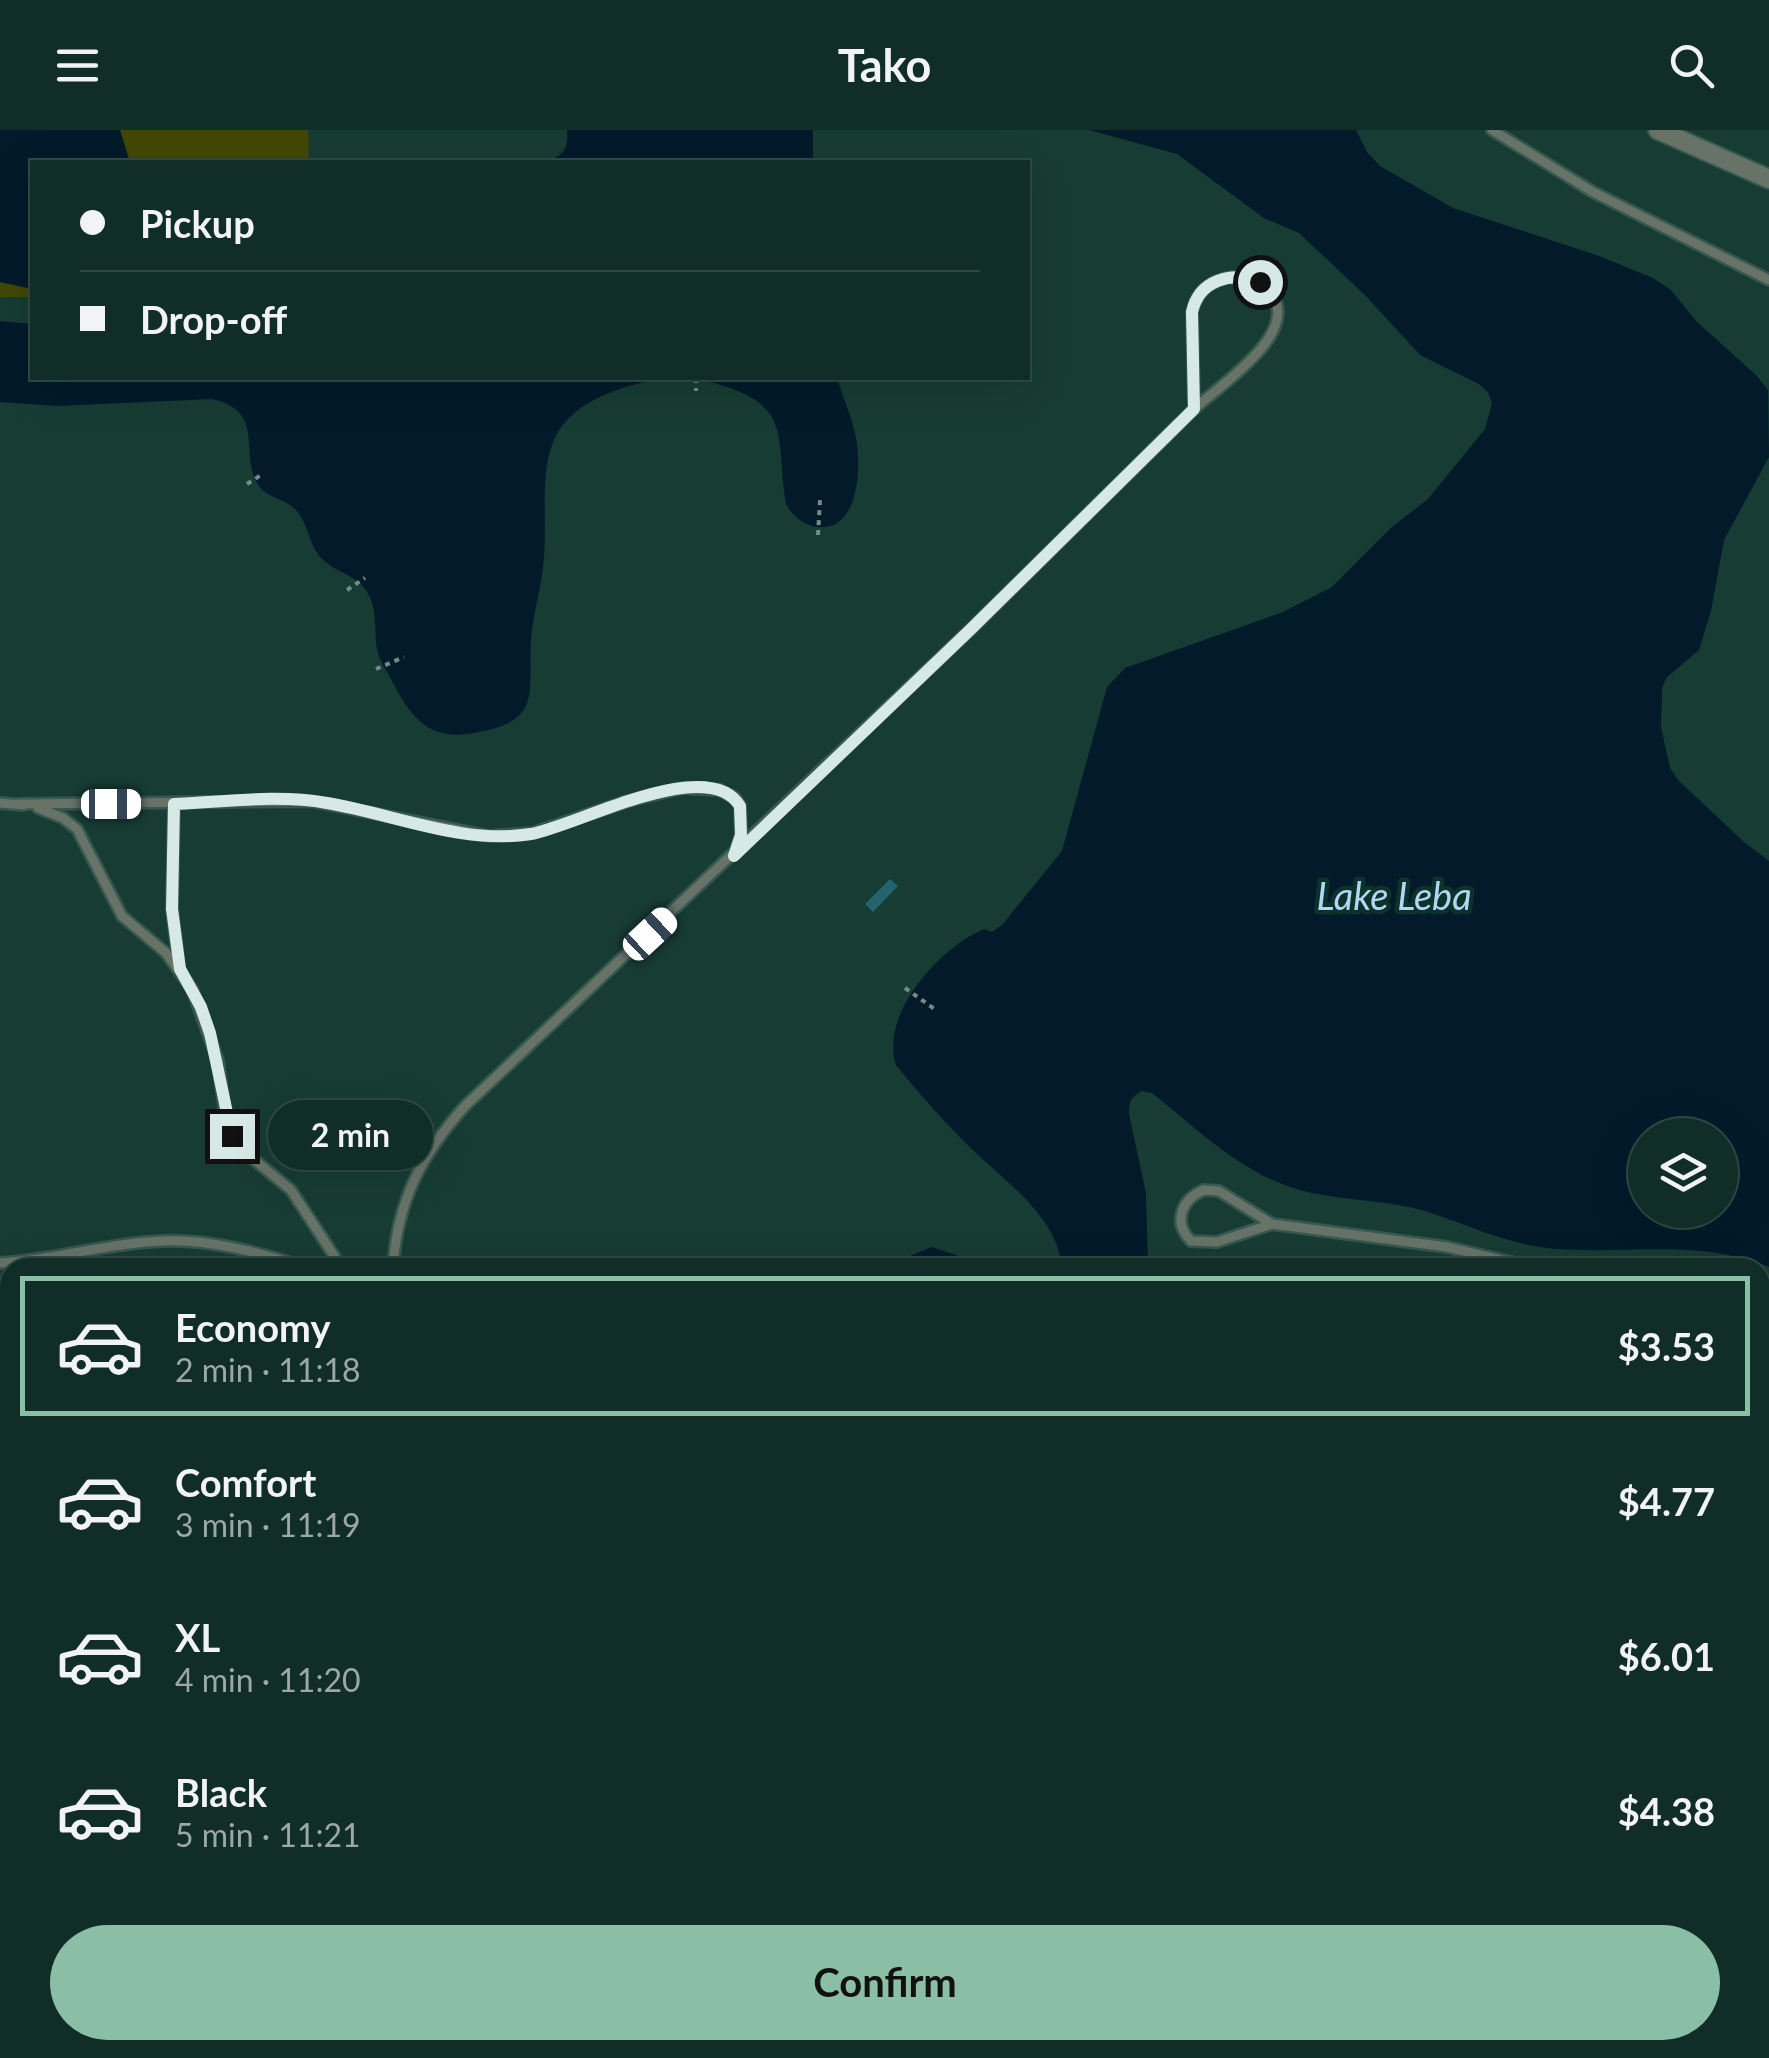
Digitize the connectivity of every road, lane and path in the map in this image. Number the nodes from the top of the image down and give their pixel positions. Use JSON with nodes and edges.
{"nodes":[{"id":1,"x":1492,"y":130,"type":"edge"},
{"id":2,"x":1658,"y":130,"type":"edge"},
{"id":3,"x":1769,"y":179,"type":"edge"},
{"id":4,"x":1769,"y":280,"type":"edge"},
{"id":5,"x":696,"y":380,"type":"edge"},
{"id":6,"x":696,"y":391,"type":"dead end"},
{"id":7,"x":1194,"y":409,"type":"junction"},
{"id":8,"x":261,"y":475,"type":"dead end"},
{"id":9,"x":246,"y":484,"type":"dead end"},
{"id":10,"x":820,"y":500,"type":"dead end"},
{"id":11,"x":818,"y":535,"type":"dead end"},
{"id":12,"x":365,"y":578,"type":"dead end"},
{"id":13,"x":347,"y":590,"type":"dead end"},
{"id":14,"x":404,"y":658,"type":"dead end"},
{"id":15,"x":376,"y":669,"type":"dead end"},
{"id":16,"x":0,"y":804,"type":"edge"},
{"id":17,"x":18,"y":804,"type":"junction"},
{"id":18,"x":174,"y":804,"type":"junction"},
{"id":19,"x":734,"y":856,"type":"junction"},
{"id":20,"x":180,"y":969,"type":"junction"},
{"id":21,"x":905,"y":988,"type":"dead end"},
{"id":22,"x":936,"y":1010,"type":"dead end"},
{"id":23,"x":1272,"y":1224,"type":"junction"},
{"id":24,"x":38,"y":1258,"type":"edge"},
{"id":25,"x":269,"y":1258,"type":"edge"},
{"id":26,"x":335,"y":1258,"type":"edge"},
{"id":27,"x":394,"y":1258,"type":"edge"},
{"id":28,"x":1492,"y":1258,"type":"edge"}],
"edges":[{"from":1,"to":4,"type":"lane"},
{"from":2,"to":3,"type":"street"},
{"from":5,"to":6,"type":"path"},
{"from":7,"to":7,"type":"lane"},
{"from":7,"to":19,"type":"lane"},
{"from":8,"to":9,"type":"path"},
{"from":10,"to":11,"type":"path"},
{"from":12,"to":13,"type":"path"},
{"from":14,"to":15,"type":"path"},
{"from":16,"to":17,"type":"lane"},
{"from":17,"to":18,"type":"lane"},
{"from":17,"to":20,"type":"lane"},
{"from":18,"to":19,"type":"lane"},
{"from":18,"to":20,"type":"lane"},
{"from":19,"to":27,"type":"lane"},
{"from":20,"to":26,"type":"lane"},
{"from":21,"to":22,"type":"path"},
{"from":23,"to":23,"type":"lane"},
{"from":23,"to":28,"type":"lane"},
{"from":24,"to":25,"type":"lane"}]}
